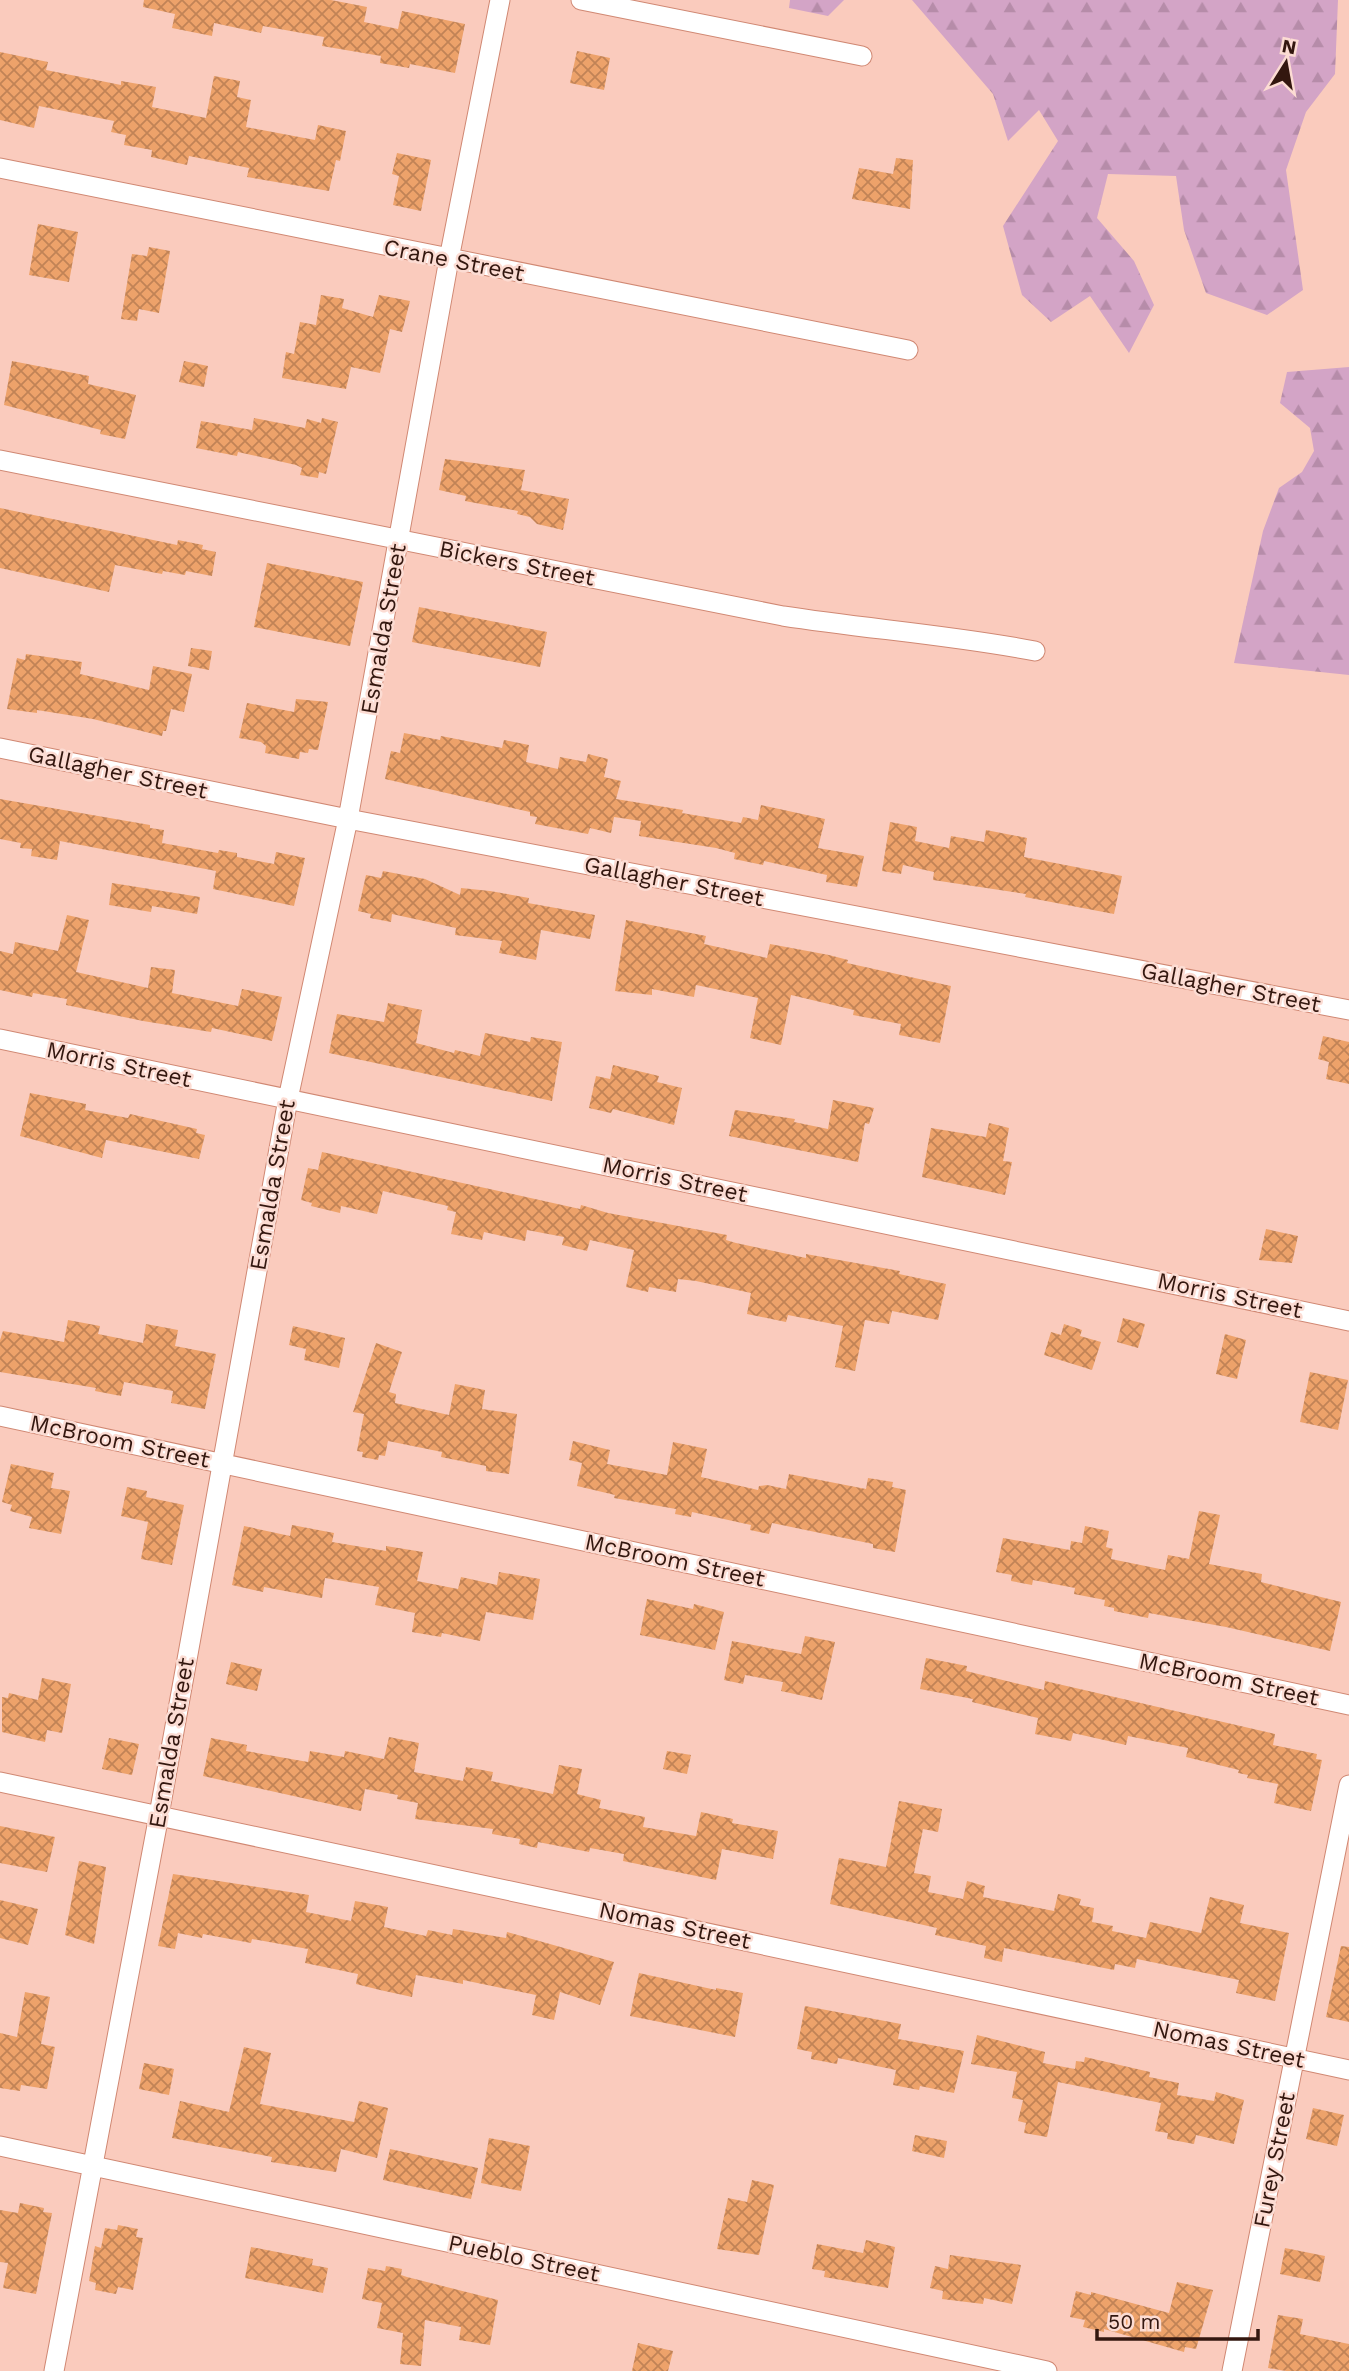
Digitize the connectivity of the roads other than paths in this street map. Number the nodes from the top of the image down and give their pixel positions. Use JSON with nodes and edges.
{"nodes":[{"id":1,"x":500,"y":0,"type":"edge"},
{"id":2,"x":581,"y":0,"type":"edge"},
{"id":3,"x":862,"y":56,"type":"dead end"},
{"id":4,"x":0,"y":169,"type":"edge"},
{"id":5,"x":449,"y":259,"type":"junction"},
{"id":6,"x":908,"y":350,"type":"dead end"},
{"id":7,"x":0,"y":460,"type":"edge"},
{"id":8,"x":399,"y":539,"type":"junction"},
{"id":9,"x":1035,"y":650,"type":"dead end"},
{"id":10,"x":0,"y":748,"type":"edge"},
{"id":11,"x":348,"y":819,"type":"junction"},
{"id":12,"x":1349,"y":1010,"type":"edge"},
{"id":13,"x":0,"y":1039,"type":"edge"},
{"id":14,"x":288,"y":1099,"type":"junction"},
{"id":15,"x":1349,"y":1321,"type":"edge"},
{"id":16,"x":0,"y":1416,"type":"edge"},
{"id":17,"x":221,"y":1462,"type":"junction"},
{"id":18,"x":1349,"y":1705,"type":"edge"},
{"id":19,"x":0,"y":1782,"type":"edge"},
{"id":20,"x":1349,"y":1785,"type":"edge"},
{"id":21,"x":159,"y":1815,"type":"junction"},
{"id":22,"x":1294,"y":2058,"type":"junction"},
{"id":23,"x":1349,"y":2070,"type":"edge"},
{"id":24,"x":0,"y":2146,"type":"edge"},
{"id":25,"x":92,"y":2165,"type":"junction"},
{"id":26,"x":54,"y":2371,"type":"edge"},
{"id":27,"x":1048,"y":2371,"type":"edge"},
{"id":28,"x":1232,"y":2371,"type":"edge"}],
"edges":[{"from":1,"to":5,"type":"street","name":"Esmalda Street"},
{"from":2,"to":3,"type":"street"},
{"from":4,"to":5,"type":"street","name":"Crane Street"},
{"from":5,"to":6,"type":"street","name":"Crane Street"},
{"from":5,"to":8,"type":"street","name":"Esmalda Street"},
{"from":7,"to":8,"type":"street","name":"Bickers Street"},
{"from":8,"to":9,"type":"street","name":"Bickers Street"},
{"from":8,"to":11,"type":"street","name":"Esmalda Street"},
{"from":10,"to":11,"type":"street","name":"Gallagher Street"},
{"from":11,"to":12,"type":"street","name":"Gallagher Street"},
{"from":11,"to":14,"type":"street","name":"Esmalda Street"},
{"from":13,"to":14,"type":"street","name":"Morris Street"},
{"from":14,"to":15,"type":"street","name":"Morris Street"},
{"from":14,"to":17,"type":"street","name":"Esmalda Street"},
{"from":16,"to":17,"type":"street","name":"McBroom Street"},
{"from":17,"to":18,"type":"street","name":"McBroom Street"},
{"from":17,"to":21,"type":"street","name":"Esmalda Street"},
{"from":19,"to":21,"type":"street","name":"Nomas Street"},
{"from":20,"to":22,"type":"street","name":"Furey Street"},
{"from":21,"to":22,"type":"street","name":"Nomas Street"},
{"from":21,"to":25,"type":"street","name":"Esmalda Street"},
{"from":22,"to":23,"type":"street","name":"Nomas Street"},
{"from":22,"to":28,"type":"street","name":"Furey Street"},
{"from":24,"to":25,"type":"street","name":"Pueblo Street"},
{"from":25,"to":26,"type":"street","name":"Esmalda Street"},
{"from":25,"to":27,"type":"street","name":"Pueblo Street"}]}
